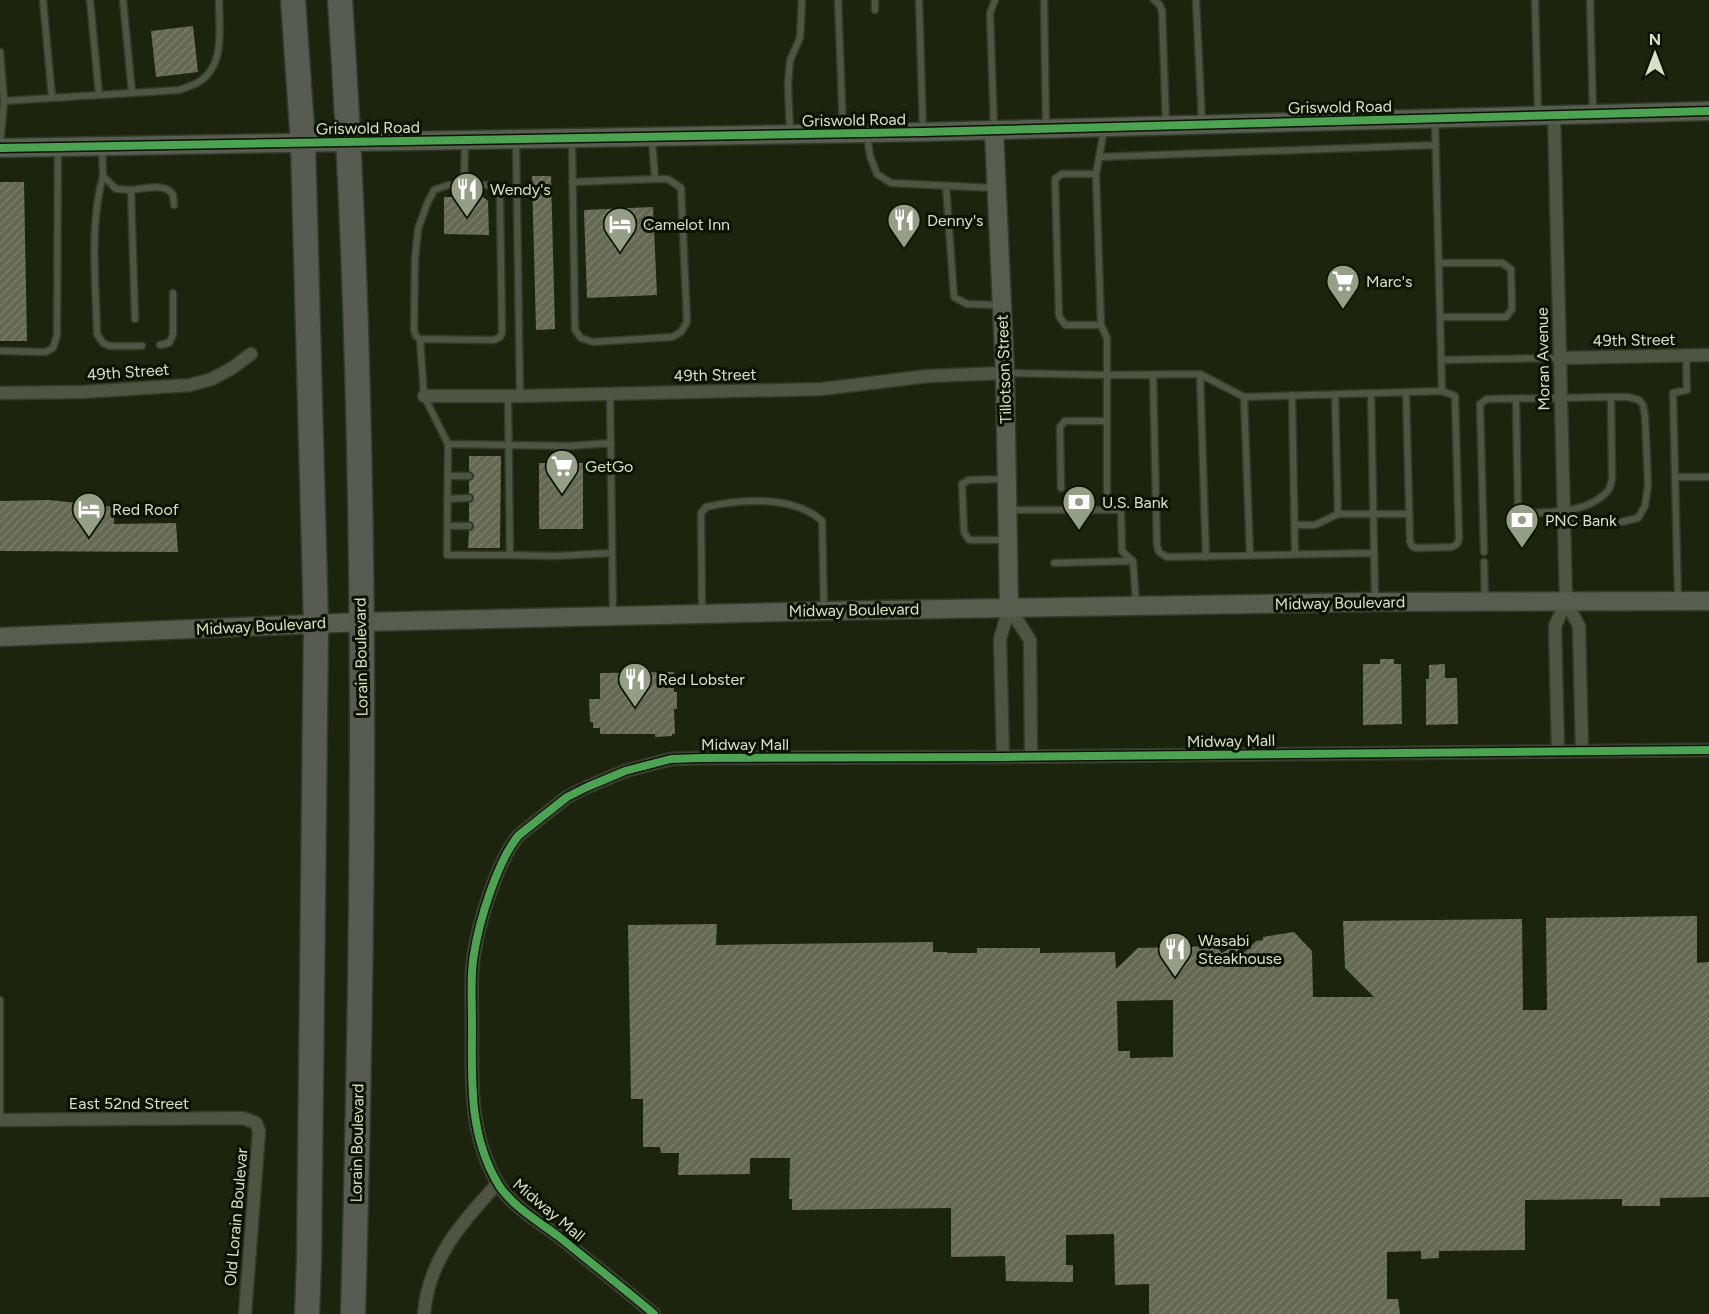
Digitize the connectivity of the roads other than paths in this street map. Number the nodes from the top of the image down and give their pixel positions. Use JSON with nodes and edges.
{"nodes":[{"id":1,"x":43,"y":0,"type":"edge"},
{"id":2,"x":90,"y":0,"type":"edge"},
{"id":3,"x":123,"y":0,"type":"edge"},
{"id":4,"x":219,"y":0,"type":"edge"},
{"id":5,"x":293,"y":0,"type":"edge"},
{"id":6,"x":340,"y":0,"type":"edge"},
{"id":7,"x":802,"y":0,"type":"edge"},
{"id":8,"x":838,"y":0,"type":"edge"},
{"id":9,"x":875,"y":0,"type":"edge"},
{"id":10,"x":919,"y":0,"type":"edge"},
{"id":11,"x":994,"y":0,"type":"edge"},
{"id":12,"x":1044,"y":0,"type":"edge"},
{"id":13,"x":1154,"y":0,"type":"edge"},
{"id":14,"x":1196,"y":0,"type":"edge"},
{"id":15,"x":1535,"y":0,"type":"edge"},
{"id":16,"x":1590,"y":0,"type":"edge"},
{"id":17,"x":875,"y":10,"type":"dead end"},
{"id":18,"x":0,"y":52,"type":"edge"},
{"id":19,"x":132,"y":93,"type":"junction"},
{"id":20,"x":99,"y":95,"type":"junction"},
{"id":21,"x":52,"y":98,"type":"junction"},
{"id":22,"x":4,"y":101,"type":"junction"},
{"id":23,"x":1709,"y":111,"type":"edge"},
{"id":24,"x":1593,"y":114,"type":"junction"},
{"id":25,"x":1546,"y":115,"type":"junction"},
{"id":26,"x":1435,"y":118,"type":"junction"},
{"id":27,"x":1202,"y":124,"type":"junction"},
{"id":28,"x":1166,"y":125,"type":"junction"},
{"id":29,"x":1105,"y":127,"type":"junction"},
{"id":30,"x":1046,"y":128,"type":"junction"},
{"id":31,"x":994,"y":130,"type":"junction"},
{"id":32,"x":923,"y":132,"type":"junction"},
{"id":33,"x":843,"y":133,"type":"junction"},
{"id":34,"x":867,"y":133,"type":"junction"},
{"id":35,"x":790,"y":134,"type":"junction"},
{"id":36,"x":651,"y":137,"type":"junction"},
{"id":37,"x":572,"y":138,"type":"junction"},
{"id":38,"x":516,"y":139,"type":"junction"},
{"id":39,"x":465,"y":140,"type":"junction"},
{"id":40,"x":349,"y":142,"type":"junction"},
{"id":41,"x":303,"y":143,"type":"junction"},
{"id":42,"x":1436,"y":145,"type":"junction"},
{"id":43,"x":0,"y":147,"type":"edge"},
{"id":44,"x":58,"y":147,"type":"junction"},
{"id":45,"x":102,"y":147,"type":"junction"},
{"id":46,"x":1099,"y":157,"type":"junction"},
{"id":47,"x":1095,"y":174,"type":"junction"},
{"id":48,"x":103,"y":176,"type":"junction"},
{"id":49,"x":655,"y":179,"type":"junction"},
{"id":50,"x":572,"y":182,"type":"junction"},
{"id":51,"x":464,"y":185,"type":"junction"},
{"id":52,"x":946,"y":186,"type":"junction"},
{"id":53,"x":997,"y":188,"type":"junction"},
{"id":54,"x":131,"y":190,"type":"junction"},
{"id":55,"x":174,"y":205,"type":"dead end"},
{"id":56,"x":1439,"y":263,"type":"junction"},
{"id":57,"x":173,"y":292,"type":"dead end"},
{"id":58,"x":1002,"y":305,"type":"junction"},
{"id":59,"x":1440,"y":317,"type":"junction"},
{"id":60,"x":135,"y":319,"type":"dead end"},
{"id":61,"x":1101,"y":325,"type":"junction"},
{"id":62,"x":420,"y":339,"type":"junction"},
{"id":63,"x":160,"y":345,"type":"dead end"},
{"id":64,"x":142,"y":346,"type":"dead end"},
{"id":65,"x":0,"y":351,"type":"edge"},
{"id":66,"x":251,"y":354,"type":"dead end"},
{"id":67,"x":1686,"y":355,"type":"junction"},
{"id":68,"x":1709,"y":355,"type":"edge"},
{"id":69,"x":1560,"y":358,"type":"junction"},
{"id":70,"x":1441,"y":360,"type":"junction"},
{"id":71,"x":1005,"y":373,"type":"junction"},
{"id":72,"x":1200,"y":374,"type":"junction"},
{"id":73,"x":1106,"y":375,"type":"junction"},
{"id":74,"x":1153,"y":375,"type":"junction"},
{"id":75,"x":1442,"y":391,"type":"junction"},
{"id":76,"x":1406,"y":392,"type":"junction"},
{"id":77,"x":0,"y":393,"type":"edge"},
{"id":78,"x":1371,"y":393,"type":"junction"},
{"id":79,"x":609,"y":394,"type":"junction"},
{"id":80,"x":1335,"y":394,"type":"junction"},
{"id":81,"x":1292,"y":395,"type":"junction"},
{"id":82,"x":424,"y":396,"type":"junction"},
{"id":83,"x":514,"y":396,"type":"junction"},
{"id":84,"x":1244,"y":396,"type":"junction"},
{"id":85,"x":1611,"y":397,"type":"junction"},
{"id":86,"x":1561,"y":398,"type":"junction"},
{"id":87,"x":1516,"y":399,"type":"junction"},
{"id":88,"x":1107,"y":421,"type":"junction"},
{"id":89,"x":611,"y":443,"type":"junction"},
{"id":90,"x":448,"y":444,"type":"junction"},
{"id":91,"x":508,"y":444,"type":"junction"},
{"id":92,"x":448,"y":476,"type":"junction"},
{"id":93,"x":469,"y":476,"type":"dead end"},
{"id":94,"x":500,"y":476,"type":"dead end"},
{"id":95,"x":508,"y":476,"type":"junction"},
{"id":96,"x":1675,"y":477,"type":"junction"},
{"id":97,"x":1709,"y":477,"type":"edge"},
{"id":98,"x":1007,"y":479,"type":"junction"},
{"id":99,"x":1061,"y":488,"type":"dead end"},
{"id":100,"x":469,"y":498,"type":"dead end"},
{"id":101,"x":500,"y":498,"type":"dead end"},
{"id":102,"x":509,"y":498,"type":"junction"},
{"id":103,"x":447,"y":499,"type":"junction"},
{"id":104,"x":1007,"y":510,"type":"junction"},
{"id":105,"x":1107,"y":510,"type":"junction"},
{"id":106,"x":1338,"y":514,"type":"junction"},
{"id":107,"x":1373,"y":514,"type":"junction"},
{"id":108,"x":1409,"y":514,"type":"junction"},
{"id":109,"x":1564,"y":517,"type":"junction"},
{"id":110,"x":1584,"y":522,"type":"dead end"},
{"id":111,"x":1621,"y":522,"type":"dead end"},
{"id":112,"x":1294,"y":525,"type":"junction"},
{"id":113,"x":447,"y":526,"type":"junction"},
{"id":114,"x":469,"y":526,"type":"dead end"},
{"id":115,"x":500,"y":526,"type":"dead end"},
{"id":116,"x":509,"y":526,"type":"junction"},
{"id":117,"x":1008,"y":540,"type":"junction"},
{"id":118,"x":1484,"y":552,"type":"dead end"},
{"id":119,"x":612,"y":553,"type":"junction"},
{"id":120,"x":1374,"y":553,"type":"junction"},
{"id":121,"x":1295,"y":554,"type":"junction"},
{"id":122,"x":510,"y":555,"type":"junction"},
{"id":123,"x":1250,"y":555,"type":"junction"},
{"id":124,"x":1206,"y":556,"type":"junction"},
{"id":125,"x":1133,"y":561,"type":"junction"},
{"id":126,"x":1484,"y":562,"type":"dead end"},
{"id":127,"x":1054,"y":563,"type":"dead end"},
{"id":128,"x":1678,"y":601,"type":"junction"},
{"id":129,"x":1709,"y":601,"type":"edge"},
{"id":130,"x":1375,"y":602,"type":"junction"},
{"id":131,"x":1566,"y":602,"type":"junction"},
{"id":132,"x":1485,"y":603,"type":"junction"},
{"id":133,"x":1136,"y":607,"type":"junction"},
{"id":134,"x":1009,"y":608,"type":"junction"},
{"id":135,"x":824,"y":611,"type":"junction"},
{"id":136,"x":702,"y":614,"type":"junction"},
{"id":137,"x":614,"y":616,"type":"junction"},
{"id":138,"x":361,"y":622,"type":"junction"},
{"id":139,"x":316,"y":624,"type":"junction"},
{"id":140,"x":0,"y":638,"type":"edge"},
{"id":141,"x":1709,"y":750,"type":"edge"},
{"id":142,"x":1558,"y":751,"type":"junction"},
{"id":143,"x":1582,"y":751,"type":"junction"},
{"id":144,"x":1003,"y":757,"type":"junction"},
{"id":145,"x":1031,"y":757,"type":"junction"},
{"id":146,"x":0,"y":1000,"type":"edge"},
{"id":147,"x":0,"y":1120,"type":"edge"},
{"id":148,"x":256,"y":1124,"type":"joint"},
{"id":149,"x":497,"y":1184,"type":"junction"},
{"id":150,"x":244,"y":1314,"type":"edge"},
{"id":151,"x":307,"y":1314,"type":"edge"},
{"id":152,"x":353,"y":1314,"type":"edge"},
{"id":153,"x":424,"y":1314,"type":"edge"},
{"id":154,"x":654,"y":1314,"type":"edge"}],
"edges":[{"from":1,"to":21,"type":"lane"},
{"from":2,"to":20,"type":"lane"},
{"from":3,"to":19,"type":"lane"},
{"from":4,"to":19,"type":"lane"},
{"from":5,"to":41,"type":"highway"},
{"from":6,"to":40,"type":"highway","name":"Lorain Boulevard"},
{"from":7,"to":35,"type":"lane"},
{"from":8,"to":33,"type":"lane"},
{"from":9,"to":17,"type":"lane"},
{"from":10,"to":32,"type":"lane"},
{"from":11,"to":31,"type":"lane"},
{"from":12,"to":30,"type":"lane"},
{"from":13,"to":28,"type":"lane"},
{"from":14,"to":27,"type":"lane"},
{"from":15,"to":25,"type":"lane"},
{"from":16,"to":24,"type":"lane"},
{"from":18,"to":22,"type":"lane"},
{"from":19,"to":20,"type":"lane"},
{"from":20,"to":21,"type":"lane"},
{"from":21,"to":22,"type":"lane"},
{"from":22,"to":43,"type":"lane"},
{"from":23,"to":24,"type":"street","name":"Griswold Road"},
{"from":24,"to":25,"type":"street","name":"Griswold Road"},
{"from":25,"to":26,"type":"street","name":"Griswold Road"},
{"from":25,"to":69,"type":"street","name":"Moran Avenue"},
{"from":26,"to":27,"type":"street","name":"Griswold Road"},
{"from":26,"to":42,"type":"lane"},
{"from":27,"to":28,"type":"street","name":"Griswold Road"},
{"from":28,"to":29,"type":"street","name":"Griswold Road"},
{"from":29,"to":30,"type":"street","name":"Griswold Road"},
{"from":29,"to":46,"type":"lane"},
{"from":30,"to":31,"type":"street","name":"Griswold Road"},
{"from":31,"to":32,"type":"street","name":"Griswold Road"},
{"from":31,"to":53,"type":"street","name":"Tillotson Street"},
{"from":32,"to":34,"type":"street","name":"Griswold Road"},
{"from":33,"to":34,"type":"street","name":"Griswold Road"},
{"from":33,"to":35,"type":"street","name":"Griswold Road"},
{"from":34,"to":52,"type":"lane"},
{"from":35,"to":36,"type":"street","name":"Griswold Road"},
{"from":36,"to":37,"type":"street","name":"Griswold Road"},
{"from":36,"to":49,"type":"lane"},
{"from":37,"to":38,"type":"street","name":"Griswold Road"},
{"from":37,"to":50,"type":"lane"},
{"from":38,"to":39,"type":"street","name":"Griswold Road"},
{"from":38,"to":83,"type":"lane"},
{"from":39,"to":40,"type":"street","name":"Griswold Road"},
{"from":39,"to":51,"type":"lane"},
{"from":40,"to":41,"type":"street","name":"Griswold Road"},
{"from":40,"to":138,"type":"highway","name":"Lorain Boulevard"},
{"from":41,"to":45,"type":"street","name":"Griswold Road"},
{"from":41,"to":139,"type":"highway"},
{"from":42,"to":46,"type":"lane"},
{"from":42,"to":56,"type":"lane"},
{"from":43,"to":44,"type":"street","name":"Griswold Road"},
{"from":44,"to":45,"type":"street","name":"Griswold Road"},
{"from":44,"to":65,"type":"lane"},
{"from":45,"to":48,"type":"lane"},
{"from":46,"to":47,"type":"lane"},
{"from":47,"to":61,"type":"lane"},
{"from":47,"to":61,"type":"lane"},
{"from":48,"to":54,"type":"lane"},
{"from":48,"to":64,"type":"lane"},
{"from":49,"to":50,"type":"lane"},
{"from":49,"to":50,"type":"lane"},
{"from":51,"to":62,"type":"lane"},
{"from":51,"to":62,"type":"lane"},
{"from":52,"to":53,"type":"lane"},
{"from":52,"to":58,"type":"lane"},
{"from":53,"to":58,"type":"street","name":"Tillotson Street"},
{"from":54,"to":55,"type":"lane"},
{"from":54,"to":60,"type":"lane"},
{"from":56,"to":59,"type":"lane"},
{"from":56,"to":59,"type":"lane"},
{"from":57,"to":63,"type":"lane"},
{"from":58,"to":71,"type":"street","name":"Tillotson Street"},
{"from":59,"to":70,"type":"lane"},
{"from":61,"to":73,"type":"lane"},
{"from":62,"to":82,"type":"lane"},
{"from":66,"to":77,"type":"street","name":"49th Street"},
{"from":67,"to":68,"type":"street","name":"49th Street"},
{"from":67,"to":69,"type":"street","name":"49th Street"},
{"from":67,"to":96,"type":"lane"},
{"from":69,"to":70,"type":"lane"},
{"from":69,"to":86,"type":"street","name":"Moran Avenue"},
{"from":70,"to":75,"type":"lane"},
{"from":71,"to":73,"type":"lane"},
{"from":71,"to":79,"type":"street","name":"49th Street"},
{"from":71,"to":98,"type":"street","name":"Tillotson Street"},
{"from":72,"to":74,"type":"lane"},
{"from":72,"to":84,"type":"lane"},
{"from":72,"to":124,"type":"lane"},
{"from":73,"to":74,"type":"lane"},
{"from":73,"to":88,"type":"lane"},
{"from":74,"to":124,"type":"lane"},
{"from":75,"to":76,"type":"lane"},
{"from":75,"to":108,"type":"lane"},
{"from":76,"to":78,"type":"lane"},
{"from":76,"to":108,"type":"lane"},
{"from":78,"to":80,"type":"lane"},
{"from":78,"to":107,"type":"lane"},
{"from":79,"to":83,"type":"street","name":"49th Street"},
{"from":79,"to":89,"type":"lane"},
{"from":80,"to":81,"type":"lane"},
{"from":80,"to":106,"type":"lane"},
{"from":81,"to":84,"type":"lane"},
{"from":81,"to":112,"type":"lane"},
{"from":82,"to":83,"type":"street","name":"49th Street"},
{"from":82,"to":90,"type":"lane"},
{"from":83,"to":91,"type":"lane"},
{"from":84,"to":123,"type":"lane"},
{"from":85,"to":86,"type":"lane"},
{"from":85,"to":109,"type":"lane"},
{"from":85,"to":111,"type":"lane"},
{"from":86,"to":87,"type":"lane"},
{"from":86,"to":109,"type":"street","name":"Moran Avenue"},
{"from":87,"to":109,"type":"lane"},
{"from":87,"to":118,"type":"lane"},
{"from":88,"to":99,"type":"lane"},
{"from":88,"to":105,"type":"lane"},
{"from":89,"to":91,"type":"lane"},
{"from":89,"to":119,"type":"lane"},
{"from":90,"to":91,"type":"lane"},
{"from":90,"to":92,"type":"lane"},
{"from":91,"to":95,"type":"lane"},
{"from":92,"to":93,"type":"lane"},
{"from":92,"to":103,"type":"lane"},
{"from":94,"to":95,"type":"lane"},
{"from":95,"to":102,"type":"lane"},
{"from":96,"to":97,"type":"lane"},
{"from":96,"to":128,"type":"lane"},
{"from":98,"to":104,"type":"street","name":"Tillotson Street"},
{"from":98,"to":117,"type":"lane"},
{"from":100,"to":103,"type":"lane"},
{"from":101,"to":102,"type":"lane"},
{"from":102,"to":116,"type":"lane"},
{"from":103,"to":113,"type":"lane"},
{"from":104,"to":105,"type":"lane"},
{"from":104,"to":117,"type":"street","name":"Tillotson Street"},
{"from":105,"to":125,"type":"lane"},
{"from":106,"to":107,"type":"lane"},
{"from":106,"to":112,"type":"lane"},
{"from":107,"to":108,"type":"lane"},
{"from":107,"to":120,"type":"lane"},
{"from":109,"to":110,"type":"lane"},
{"from":109,"to":131,"type":"street","name":"Moran Avenue"},
{"from":112,"to":121,"type":"lane"},
{"from":113,"to":114,"type":"lane"},
{"from":113,"to":122,"type":"lane"},
{"from":115,"to":116,"type":"lane"},
{"from":116,"to":122,"type":"lane"},
{"from":117,"to":134,"type":"street","name":"Tillotson Street"},
{"from":119,"to":122,"type":"lane"},
{"from":119,"to":137,"type":"lane"},
{"from":120,"to":121,"type":"lane"},
{"from":120,"to":130,"type":"lane"},
{"from":121,"to":123,"type":"lane"},
{"from":123,"to":124,"type":"lane"},
{"from":125,"to":127,"type":"lane"},
{"from":125,"to":133,"type":"lane"},
{"from":126,"to":132,"type":"lane"},
{"from":128,"to":129,"type":"street","name":"Midway Boulevard"},
{"from":128,"to":131,"type":"street","name":"Midway Boulevard"},
{"from":130,"to":132,"type":"street","name":"Midway Boulevard"},
{"from":130,"to":133,"type":"street","name":"Midway Boulevard"},
{"from":131,"to":132,"type":"street","name":"Midway Boulevard"},
{"from":131,"to":142,"type":"street","name":"Moran Avenue"},
{"from":131,"to":143,"type":"street","name":"Moran Avenue"},
{"from":133,"to":134,"type":"street","name":"Midway Boulevard"},
{"from":134,"to":135,"type":"street","name":"Midway Boulevard"},
{"from":134,"to":144,"type":"street","name":"Tillotson Street"},
{"from":134,"to":145,"type":"street"},
{"from":135,"to":136,"type":"street","name":"Midway Boulevard"},
{"from":135,"to":136,"type":"lane"},
{"from":136,"to":137,"type":"street","name":"Midway Boulevard"},
{"from":137,"to":138,"type":"street","name":"Midway Boulevard"},
{"from":138,"to":139,"type":"street","name":"Midway Boulevard"},
{"from":138,"to":152,"type":"highway","name":"Lorain Boulevard"},
{"from":139,"to":140,"type":"street","name":"Midway Boulevard"},
{"from":139,"to":151,"type":"highway"},
{"from":141,"to":143,"type":"street"},
{"from":142,"to":143,"type":"street","name":"Midway Mall"},
{"from":142,"to":145,"type":"street","name":"Midway Mall"},
{"from":144,"to":145,"type":"street","name":"Midway Mall"},
{"from":144,"to":149,"type":"street","name":"Midway Mall"},
{"from":146,"to":147,"type":"lane"},
{"from":147,"to":148,"type":"street","name":"East 52nd Street"},
{"from":148,"to":150,"type":"street","name":"Old Lorain Boulevar"},
{"from":149,"to":153,"type":"street"},
{"from":149,"to":154,"type":"street","name":"Midway Mall"}]}
